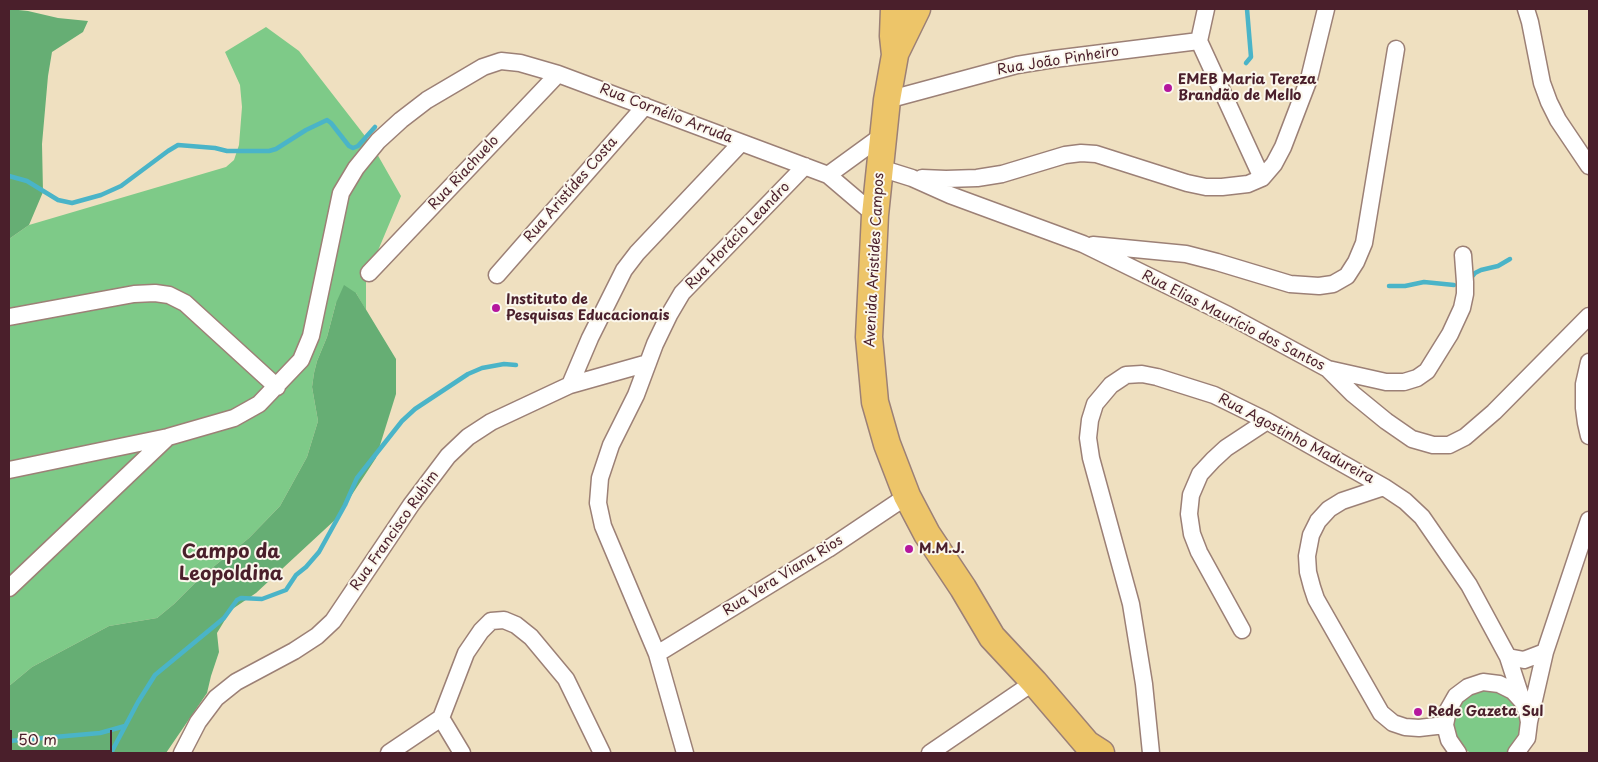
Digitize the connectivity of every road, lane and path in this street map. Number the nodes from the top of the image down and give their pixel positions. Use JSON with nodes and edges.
{"nodes":[{"id":1,"x":894,"y":9,"type":"edge"},
{"id":2,"x":917,"y":9,"type":"edge"},
{"id":3,"x":1206,"y":9,"type":"edge"},
{"id":4,"x":1326,"y":9,"type":"edge"},
{"id":5,"x":1526,"y":9,"type":"edge"},
{"id":6,"x":1199,"y":41,"type":"junction"},
{"id":7,"x":1396,"y":49,"type":"dead end"},
{"id":8,"x":895,"y":54,"type":"junction"},
{"id":9,"x":558,"y":74,"type":"junction"},
{"id":10,"x":887,"y":100,"type":"junction"},
{"id":11,"x":645,"y":106,"type":"junction"},
{"id":12,"x":883,"y":135,"type":"junction"},
{"id":13,"x":741,"y":143,"type":"junction"},
{"id":14,"x":805,"y":166,"type":"junction"},
{"id":15,"x":1589,"y":166,"type":"edge"},
{"id":16,"x":880,"y":168,"type":"junction"},
{"id":17,"x":828,"y":175,"type":"junction"},
{"id":18,"x":912,"y":178,"type":"junction"},
{"id":19,"x":1262,"y":178,"type":"junction"},
{"id":20,"x":876,"y":215,"type":"junction"},
{"id":21,"x":1083,"y":244,"type":"junction"},
{"id":22,"x":1463,"y":255,"type":"dead end"},
{"id":23,"x":370,"y":273,"type":"dead end"},
{"id":24,"x":496,"y":275,"type":"dead end"},
{"id":25,"x":1589,"y":316,"type":"edge"},
{"id":26,"x":9,"y":317,"type":"edge"},
{"id":27,"x":1589,"y":362,"type":"edge"},
{"id":28,"x":648,"y":363,"type":"junction"},
{"id":29,"x":1328,"y":369,"type":"junction"},
{"id":30,"x":570,"y":385,"type":"junction"},
{"id":31,"x":277,"y":387,"type":"junction"},
{"id":32,"x":1267,"y":421,"type":"junction"},
{"id":33,"x":1589,"y":436,"type":"edge"},
{"id":34,"x":168,"y":437,"type":"junction"},
{"id":35,"x":9,"y":470,"type":"edge"},
{"id":36,"x":1384,"y":487,"type":"junction"},
{"id":37,"x":907,"y":496,"type":"junction"},
{"id":38,"x":1589,"y":520,"type":"edge"},
{"id":39,"x":9,"y":588,"type":"edge"},
{"id":40,"x":1242,"y":630,"type":"dead end"},
{"id":41,"x":1545,"y":652,"type":"junction"},
{"id":42,"x":657,"y":654,"type":"junction"},
{"id":43,"x":1508,"y":658,"type":"junction"},
{"id":44,"x":1034,"y":682,"type":"junction"},
{"id":45,"x":1523,"y":702,"type":"junction"},
{"id":46,"x":441,"y":718,"type":"junction"},
{"id":47,"x":1529,"y":722,"type":"junction"},
{"id":48,"x":1445,"y":725,"type":"junction"},
{"id":49,"x":182,"y":753,"type":"edge"},
{"id":50,"x":388,"y":753,"type":"edge"},
{"id":51,"x":462,"y":753,"type":"edge"},
{"id":52,"x":602,"y":753,"type":"edge"},
{"id":53,"x":685,"y":753,"type":"edge"},
{"id":54,"x":930,"y":753,"type":"edge"},
{"id":55,"x":1101,"y":753,"type":"edge"},
{"id":56,"x":1150,"y":753,"type":"edge"},
{"id":57,"x":1458,"y":753,"type":"edge"},
{"id":58,"x":1516,"y":753,"type":"edge"}],
"edges":[{"from":1,"to":8,"type":"highway","name":"Avenida Aristides Campos"},
{"from":2,"to":8,"type":"highway","name":"Avenida Aristides Campos"},
{"from":3,"to":6,"type":"street"},
{"from":4,"to":19,"type":"street"},
{"from":5,"to":15,"type":"street"},
{"from":6,"to":10,"type":"street","name":"Rua João Pinheiro"},
{"from":6,"to":19,"type":"street"},
{"from":7,"to":21,"type":"street"},
{"from":8,"to":10,"type":"highway","name":"Avenida Aristides Campos"},
{"from":9,"to":11,"type":"street","name":"Rua Cornélio Arruda"},
{"from":9,"to":23,"type":"street","name":"Rua Riachuelo"},
{"from":9,"to":31,"type":"street","name":"Rua Cornélio Arruda"},
{"from":10,"to":12,"type":"highway","name":"Avenida Aristides Campos"},
{"from":11,"to":13,"type":"street","name":"Rua Cornélio Arruda"},
{"from":11,"to":24,"type":"street","name":"Rua Aristídes Costa"},
{"from":12,"to":16,"type":"highway","name":"Avenida Aristides Campos"},
{"from":12,"to":17,"type":"street"},
{"from":13,"to":14,"type":"street","name":"Rua Cornélio Arruda"},
{"from":13,"to":30,"type":"street"},
{"from":14,"to":17,"type":"street","name":"Rua Cornélio Arruda"},
{"from":14,"to":28,"type":"street","name":"Rua Horácio Leandro"},
{"from":16,"to":18,"type":"street","name":"Rua Elias Maurício dos Santos"},
{"from":16,"to":20,"type":"highway","name":"Avenida Aristides Campos"},
{"from":17,"to":20,"type":"street","name":"Rua Cornélio Arruda"},
{"from":18,"to":19,"type":"street"},
{"from":18,"to":21,"type":"street","name":"Rua Elias Maurício dos Santos"},
{"from":20,"to":37,"type":"highway","name":"Avenida Aristides Campos"},
{"from":21,"to":29,"type":"street","name":"Rua Elias Maurício dos Santos"},
{"from":22,"to":29,"type":"street"},
{"from":25,"to":29,"type":"street","name":"Rua Elias Maurício dos Santos"},
{"from":26,"to":31,"type":"street"},
{"from":27,"to":33,"type":"street"},
{"from":28,"to":30,"type":"street","name":"Rua Francisco Rubim"},
{"from":28,"to":42,"type":"street","name":"Rua Horácio Leandro"},
{"from":30,"to":49,"type":"street","name":"Rua Francisco Rubim"},
{"from":31,"to":34,"type":"street"},
{"from":32,"to":36,"type":"street","name":"Rua Agostinho Madureira"},
{"from":32,"to":40,"type":"street"},
{"from":32,"to":56,"type":"street","name":"Rua Agostinho Madureira"},
{"from":34,"to":35,"type":"street"},
{"from":34,"to":39,"type":"street"},
{"from":36,"to":43,"type":"street","name":"Rua Agostinho Madureira"},
{"from":36,"to":48,"type":"street"},
{"from":37,"to":42,"type":"street","name":"Rua Vera Viana Rios"},
{"from":37,"to":44,"type":"highway","name":"Avenida Aristides Campos"},
{"from":38,"to":41,"type":"street"},
{"from":41,"to":43,"type":"street"},
{"from":41,"to":47,"type":"street"},
{"from":42,"to":53,"type":"street","name":"Rua Horácio Leandro"},
{"from":43,"to":45,"type":"street","name":"Rua Agostinho Madureira"},
{"from":44,"to":54,"type":"street"},
{"from":44,"to":55,"type":"highway","name":"Avenida Aristides Campos"},
{"from":45,"to":47,"type":"street","name":"Rua Agostinho Madureira"},
{"from":45,"to":48,"type":"street"},
{"from":46,"to":50,"type":"street"},
{"from":46,"to":51,"type":"street"},
{"from":46,"to":52,"type":"street"},
{"from":47,"to":58,"type":"street"},
{"from":48,"to":57,"type":"street"}]}
